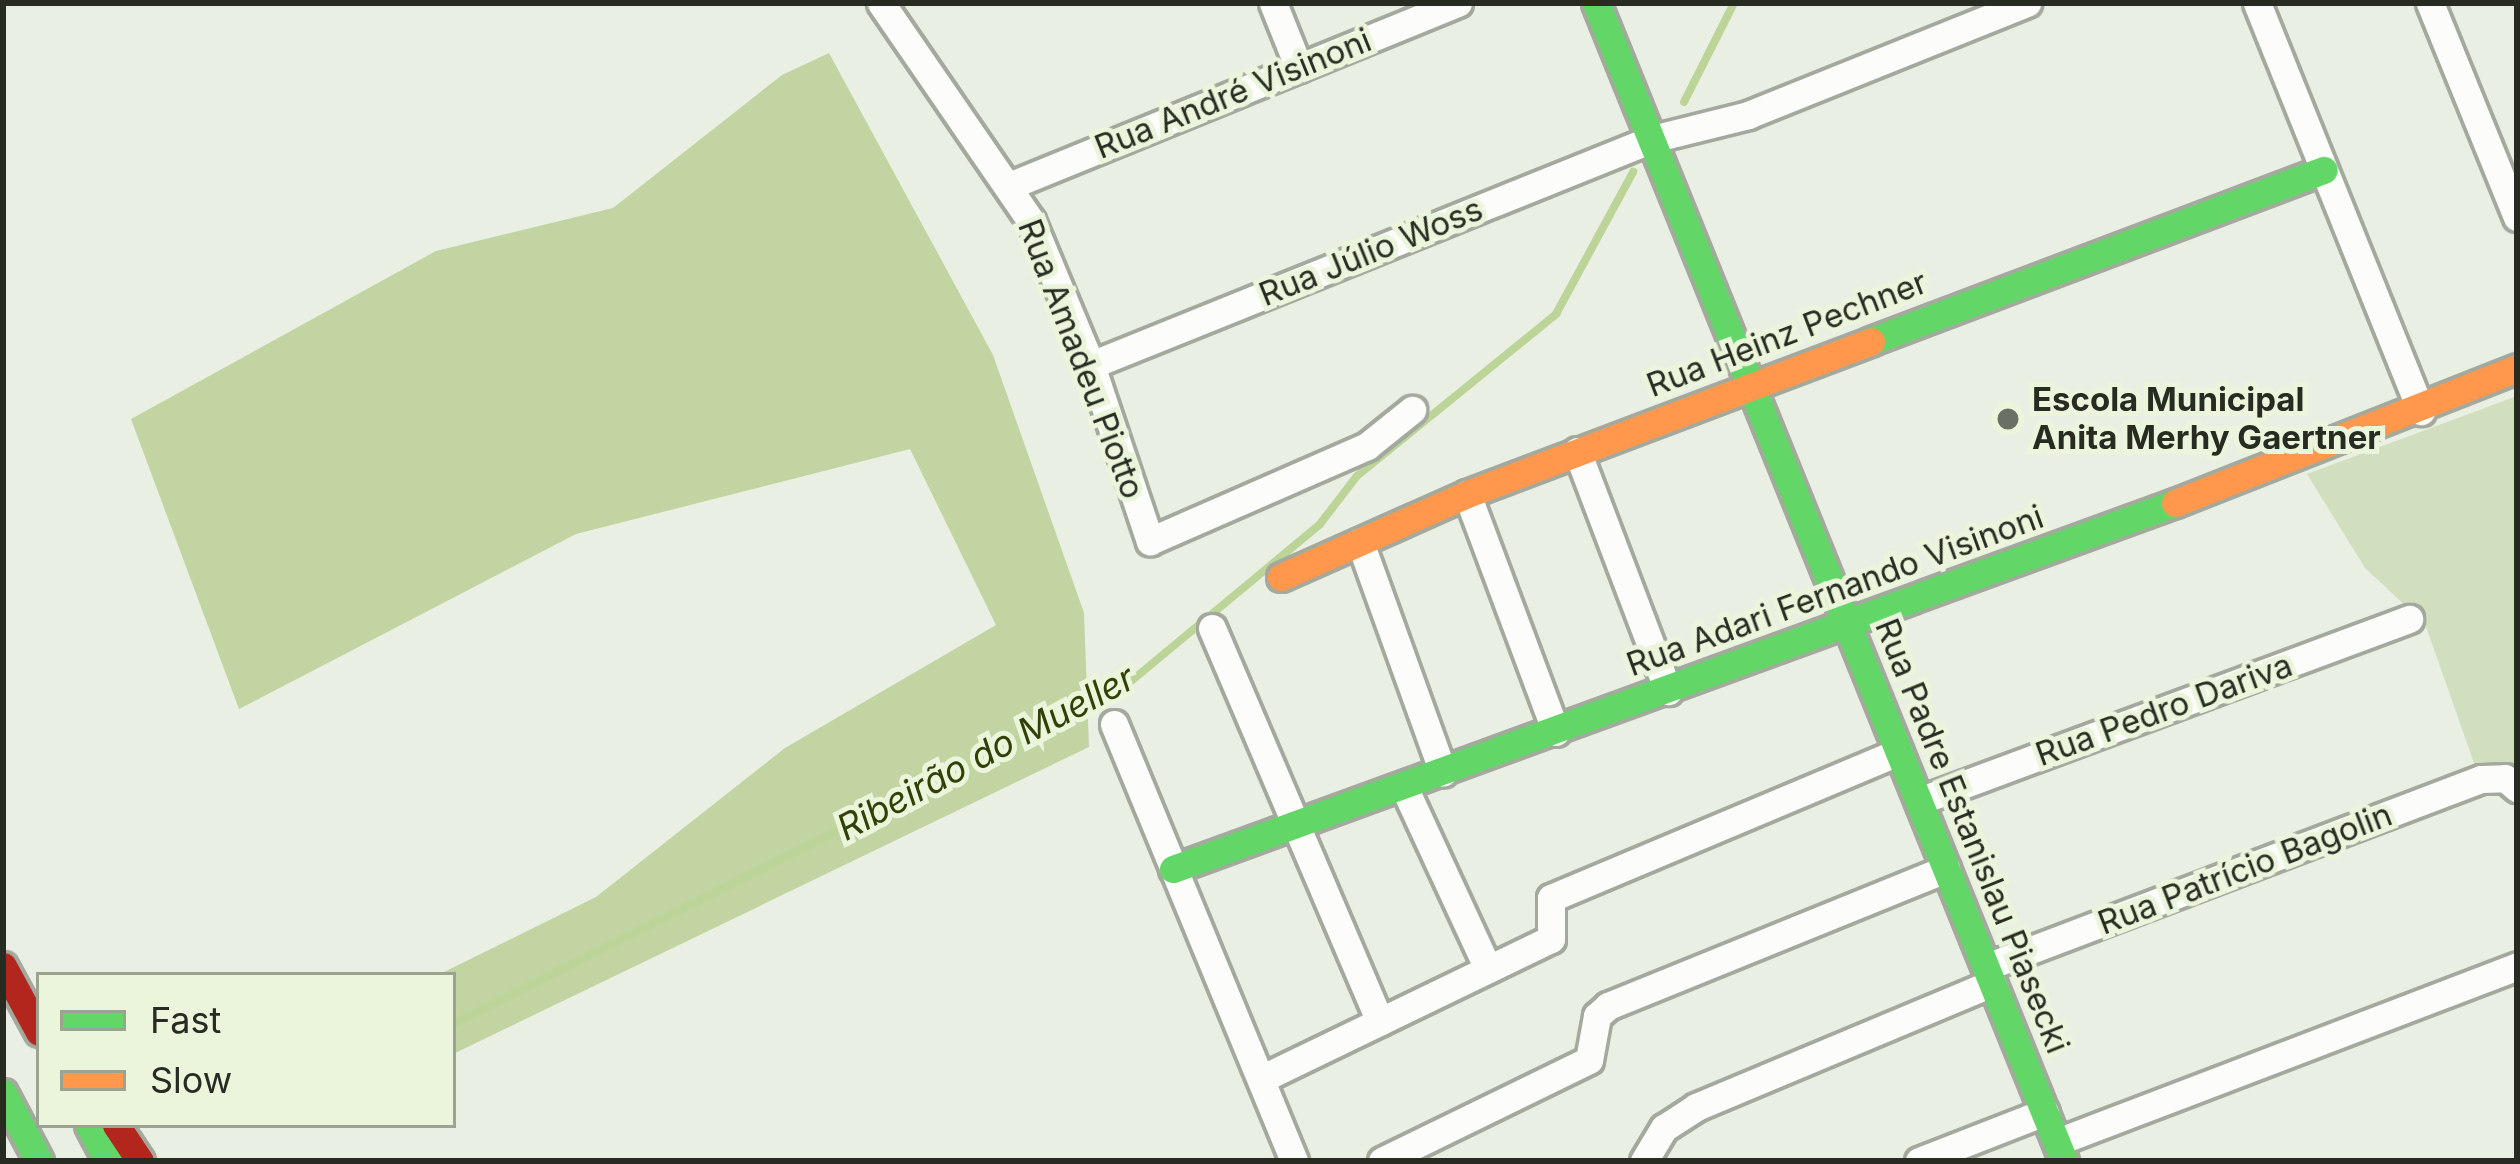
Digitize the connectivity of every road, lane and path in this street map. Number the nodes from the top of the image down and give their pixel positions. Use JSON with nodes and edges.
{"nodes":[{"id":1,"x":881,"y":3,"type":"edge"},
{"id":2,"x":1273,"y":3,"type":"edge"},
{"id":3,"x":1458,"y":3,"type":"edge"},
{"id":4,"x":1597,"y":3,"type":"edge"},
{"id":5,"x":2027,"y":3,"type":"edge"},
{"id":6,"x":2257,"y":3,"type":"edge"},
{"id":7,"x":2430,"y":3,"type":"edge"},
{"id":8,"x":1299,"y":68,"type":"junction"},
{"id":9,"x":1652,"y":140,"type":"junction"},
{"id":10,"x":2324,"y":170,"type":"junction"},
{"id":11,"x":1009,"y":186,"type":"junction"},
{"id":12,"x":2517,"y":217,"type":"edge"},
{"id":13,"x":1090,"y":365,"type":"junction"},
{"id":14,"x":2517,"y":368,"type":"edge"},
{"id":15,"x":1751,"y":386,"type":"junction"},
{"id":16,"x":1412,"y":410,"type":"dead end"},
{"id":17,"x":2421,"y":411,"type":"junction"},
{"id":18,"x":1577,"y":451,"type":"junction"},
{"id":19,"x":1467,"y":494,"type":"junction"},
{"id":20,"x":1360,"y":542,"type":"junction"},
{"id":21,"x":1281,"y":578,"type":"dead end"},
{"id":22,"x":2409,"y":619,"type":"dead end"},
{"id":23,"x":1848,"y":626,"type":"junction"},
{"id":24,"x":1212,"y":628,"type":"dead end"},
{"id":25,"x":1668,"y":691,"type":"junction"},
{"id":26,"x":1114,"y":724,"type":"dead end"},
{"id":27,"x":1556,"y":731,"type":"junction"},
{"id":28,"x":1899,"y":752,"type":"junction"},
{"id":29,"x":1443,"y":773,"type":"junction"},
{"id":30,"x":2511,"y":783,"type":"edge"},
{"id":31,"x":1404,"y":787,"type":"junction"},
{"id":32,"x":1919,"y":802,"type":"junction"},
{"id":33,"x":1297,"y":820,"type":"junction"},
{"id":34,"x":1173,"y":869,"type":"junction"},
{"id":35,"x":1946,"y":869,"type":"junction"},
{"id":36,"x":3,"y":962,"type":"edge"},
{"id":37,"x":2517,"y":966,"type":"edge"},
{"id":38,"x":1488,"y":969,"type":"junction"},
{"id":39,"x":1989,"y":975,"type":"junction"},
{"id":40,"x":36,"y":1008,"type":"edge"},
{"id":41,"x":1380,"y":1022,"type":"junction"},
{"id":42,"x":36,"y":1026,"type":"edge"},
{"id":43,"x":1261,"y":1079,"type":"junction"},
{"id":44,"x":3,"y":1094,"type":"edge"},
{"id":45,"x":2044,"y":1112,"type":"junction"},
{"id":46,"x":91,"y":1128,"type":"edge"},
{"id":47,"x":118,"y":1128,"type":"edge"},
{"id":48,"x":2061,"y":1152,"type":"edge"},
{"id":49,"x":39,"y":1161,"type":"edge"},
{"id":50,"x":109,"y":1161,"type":"edge"},
{"id":51,"x":140,"y":1161,"type":"edge"},
{"id":52,"x":1294,"y":1161,"type":"edge"},
{"id":53,"x":1382,"y":1161,"type":"edge"},
{"id":54,"x":1644,"y":1161,"type":"edge"},
{"id":55,"x":1919,"y":1161,"type":"edge"}],
"edges":[{"from":1,"to":11,"type":"street","name":"Rua Amadeu Piotto"},
{"from":2,"to":8,"type":"street"},
{"from":3,"to":8,"type":"street","name":"Rua André Visinoni"},
{"from":4,"to":9,"type":"main road","name":"Rua Padre Estanislau Piasecki"},
{"from":5,"to":9,"type":"street","name":"Rua Júlio Woss"},
{"from":6,"to":10,"type":"street"},
{"from":7,"to":12,"type":"street"},
{"from":8,"to":11,"type":"street","name":"Rua André Visinoni"},
{"from":9,"to":13,"type":"street","name":"Rua Júlio Woss"},
{"from":9,"to":15,"type":"main road","name":"Rua Padre Estanislau Piasecki"},
{"from":10,"to":15,"type":"main road","name":"Rua Heinz Pechner"},
{"from":10,"to":17,"type":"street"},
{"from":11,"to":13,"type":"street","name":"Rua Amadeu Piotto"},
{"from":13,"to":16,"type":"street","name":"Rua Amadeu Piotto"},
{"from":14,"to":17,"type":"main road","name":"Rua Adari Fernando Visinoni"},
{"from":15,"to":18,"type":"main road","name":"Rua Heinz Pechner"},
{"from":15,"to":23,"type":"main road","name":"Rua Padre Estanislau Piasecki"},
{"from":17,"to":23,"type":"main road","name":"Rua Adari Fernando Visinoni"},
{"from":18,"to":19,"type":"main road","name":"Rua Heinz Pechner"},
{"from":18,"to":25,"type":"street"},
{"from":19,"to":20,"type":"main road","name":"Rua Heinz Pechner"},
{"from":19,"to":27,"type":"street"},
{"from":20,"to":21,"type":"main road","name":"Rua Heinz Pechner"},
{"from":20,"to":29,"type":"street"},
{"from":22,"to":32,"type":"street","name":"Rua Pedro Dariva"},
{"from":23,"to":25,"type":"main road","name":"Rua Adari Fernando Visinoni"},
{"from":23,"to":28,"type":"main road","name":"Rua Padre Estanislau Piasecki"},
{"from":24,"to":33,"type":"street"},
{"from":25,"to":27,"type":"main road","name":"Rua Adari Fernando Visinoni"},
{"from":26,"to":34,"type":"street"},
{"from":27,"to":29,"type":"main road","name":"Rua Adari Fernando Visinoni"},
{"from":28,"to":32,"type":"main road","name":"Rua Padre Estanislau Piasecki"},
{"from":28,"to":38,"type":"street"},
{"from":29,"to":31,"type":"main road","name":"Rua Adari Fernando Visinoni"},
{"from":30,"to":39,"type":"street","name":"Rua Patrício Bagolin"},
{"from":31,"to":33,"type":"main road","name":"Rua Adari Fernando Visinoni"},
{"from":31,"to":38,"type":"street"},
{"from":32,"to":35,"type":"main road","name":"Rua Padre Estanislau Piasecki"},
{"from":33,"to":34,"type":"main road","name":"Rua Adari Fernando Visinoni"},
{"from":33,"to":41,"type":"street"},
{"from":34,"to":43,"type":"street"},
{"from":35,"to":39,"type":"main road","name":"Rua Padre Estanislau Piasecki"},
{"from":35,"to":53,"type":"street"},
{"from":36,"to":40,"type":"main road"},
{"from":36,"to":42,"type":"main road"},
{"from":37,"to":48,"type":"street"},
{"from":38,"to":41,"type":"street"},
{"from":39,"to":45,"type":"main road","name":"Rua Padre Estanislau Piasecki"},
{"from":39,"to":54,"type":"street","name":"Rua Patrício Bagolin"},
{"from":41,"to":43,"type":"street"},
{"from":43,"to":52,"type":"street"},
{"from":44,"to":49,"type":"main road"},
{"from":45,"to":48,"type":"main road","name":"Rua Padre Estanislau Piasecki"},
{"from":45,"to":55,"type":"street"},
{"from":46,"to":50,"type":"main road"},
{"from":47,"to":51,"type":"main road"}]}
